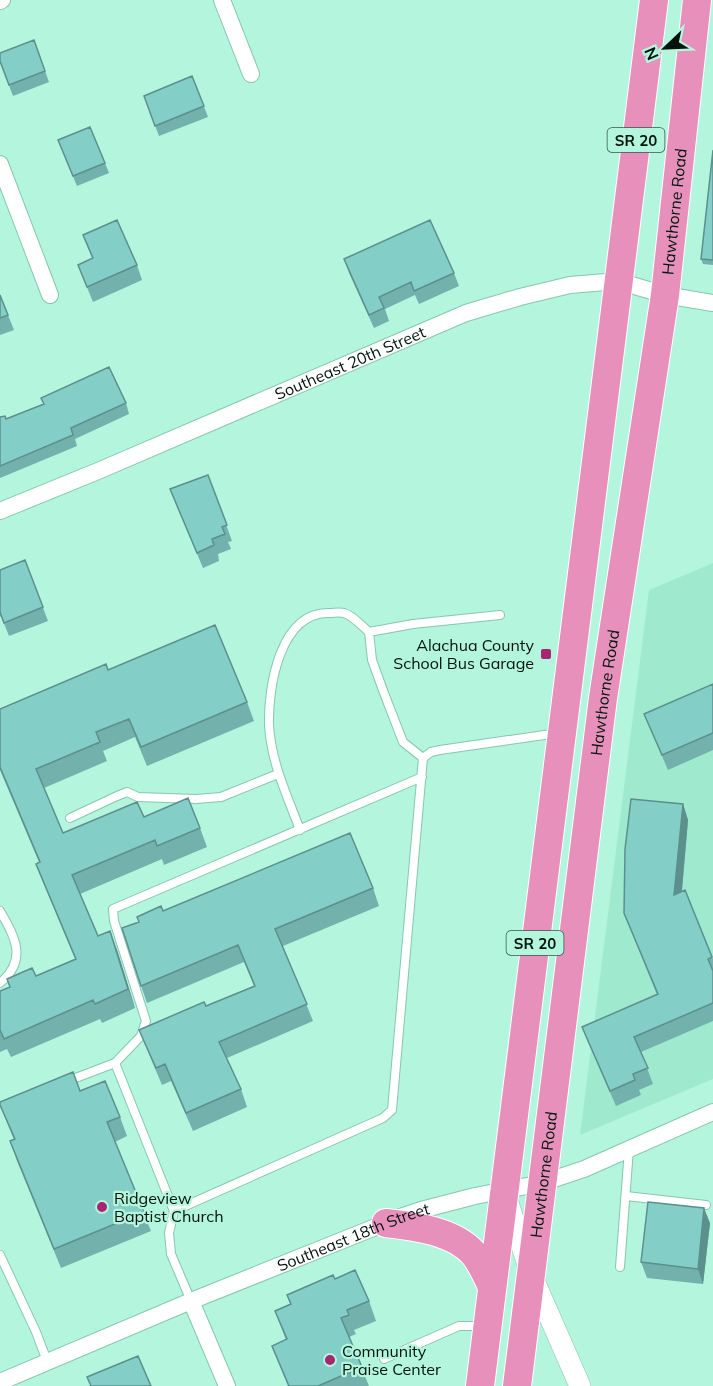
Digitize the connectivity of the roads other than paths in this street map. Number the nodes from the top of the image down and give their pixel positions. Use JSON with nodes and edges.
{"nodes":[{"id":1,"x":222,"y":0,"type":"edge"},
{"id":2,"x":654,"y":0,"type":"edge"},
{"id":3,"x":697,"y":0,"type":"edge"},
{"id":4,"x":251,"y":74,"type":"dead end"},
{"id":5,"x":0,"y":164,"type":"edge"},
{"id":6,"x":618,"y":281,"type":"junction"},
{"id":7,"x":50,"y":295,"type":"dead end"},
{"id":8,"x":665,"y":295,"type":"junction"},
{"id":9,"x":713,"y":303,"type":"edge"},
{"id":10,"x":0,"y":511,"type":"edge"},
{"id":11,"x":500,"y":615,"type":"dead end"},
{"id":12,"x":369,"y":632,"type":"junction"},
{"id":13,"x":562,"y":733,"type":"junction"},
{"id":14,"x":423,"y":758,"type":"junction"},
{"id":15,"x":278,"y":774,"type":"junction"},
{"id":16,"x":422,"y":777,"type":"junction"},
{"id":17,"x":70,"y":818,"type":"dead end"},
{"id":18,"x":300,"y":830,"type":"junction"},
{"id":19,"x":0,"y":911,"type":"edge"},
{"id":20,"x":0,"y":983,"type":"edge"},
{"id":21,"x":115,"y":1063,"type":"junction"},
{"id":22,"x":52,"y":1086,"type":"edge"},
{"id":23,"x":713,"y":1112,"type":"edge"},
{"id":24,"x":629,"y":1149,"type":"junction"},
{"id":25,"x":542,"y":1183,"type":"junction"},
{"id":26,"x":504,"y":1191,"type":"junction"},
{"id":27,"x":626,"y":1196,"type":"junction"},
{"id":28,"x":706,"y":1205,"type":"dead end"},
{"id":29,"x":174,"y":1211,"type":"junction"},
{"id":30,"x":386,"y":1223,"type":"junction"},
{"id":31,"x":0,"y":1255,"type":"edge"},
{"id":32,"x":620,"y":1267,"type":"dead end"},
{"id":33,"x":531,"y":1274,"type":"junction"},
{"id":34,"x":492,"y":1287,"type":"junction"},
{"id":35,"x":190,"y":1301,"type":"junction"},
{"id":36,"x":487,"y":1326,"type":"junction"},
{"id":37,"x":384,"y":1359,"type":"dead end"},
{"id":38,"x":47,"y":1361,"type":"junction"},
{"id":39,"x":0,"y":1382,"type":"edge"},
{"id":40,"x":227,"y":1386,"type":"edge"},
{"id":41,"x":480,"y":1386,"type":"edge"},
{"id":42,"x":517,"y":1386,"type":"edge"},
{"id":43,"x":580,"y":1386,"type":"edge"}],
"edges":[{"from":1,"to":4,"type":"street"},
{"from":2,"to":6,"type":"highway","number":"SR 20"},
{"from":3,"to":8,"type":"highway","name":"Hawthorne Road","number":"SR 20"},
{"from":5,"to":7,"type":"street"},
{"from":6,"to":8,"type":"street","name":"Southeast 20th Street"},
{"from":6,"to":10,"type":"street","name":"Southeast 20th Street"},
{"from":6,"to":13,"type":"highway","number":"SR 20"},
{"from":8,"to":9,"type":"street","name":"Southeast 20th Street"},
{"from":8,"to":25,"type":"highway","name":"Hawthorne Road","number":"SR 20"},
{"from":11,"to":12,"type":"lane"},
{"from":12,"to":14,"type":"lane"},
{"from":12,"to":15,"type":"lane"},
{"from":13,"to":14,"type":"lane"},
{"from":13,"to":26,"type":"highway","number":"SR 20"},
{"from":14,"to":16,"type":"lane"},
{"from":15,"to":17,"type":"lane"},
{"from":15,"to":18,"type":"lane"},
{"from":16,"to":18,"type":"lane"},
{"from":16,"to":29,"type":"lane"},
{"from":18,"to":21,"type":"lane"},
{"from":19,"to":20,"type":"lane"},
{"from":21,"to":22,"type":"lane"},
{"from":21,"to":29,"type":"lane"},
{"from":23,"to":24,"type":"street","name":"Southeast 18th Street"},
{"from":24,"to":25,"type":"street","name":"Southeast 18th Street"},
{"from":24,"to":27,"type":"lane"},
{"from":25,"to":26,"type":"street","name":"Southeast 18th Street"},
{"from":25,"to":33,"type":"highway","name":"Hawthorne Road","number":"SR 20"},
{"from":26,"to":30,"type":"street","name":"Southeast 18th Street"},
{"from":26,"to":33,"type":"street"},
{"from":26,"to":34,"type":"highway","number":"SR 20"},
{"from":27,"to":28,"type":"lane"},
{"from":27,"to":32,"type":"lane"},
{"from":29,"to":35,"type":"lane"},
{"from":30,"to":34,"type":"highway"},
{"from":30,"to":35,"type":"street","name":"Southeast 18th Street"},
{"from":31,"to":38,"type":"lane"},
{"from":33,"to":42,"type":"highway","name":"Hawthorne Road","number":"SR 20"},
{"from":33,"to":43,"type":"street"},
{"from":34,"to":36,"type":"highway","number":"SR 20"},
{"from":35,"to":38,"type":"street","name":"Southeast 18th Street"},
{"from":35,"to":40,"type":"street"},
{"from":36,"to":37,"type":"lane"},
{"from":36,"to":41,"type":"highway","number":"SR 20"},
{"from":38,"to":39,"type":"street","name":"Southeast 18th Street"}]}
